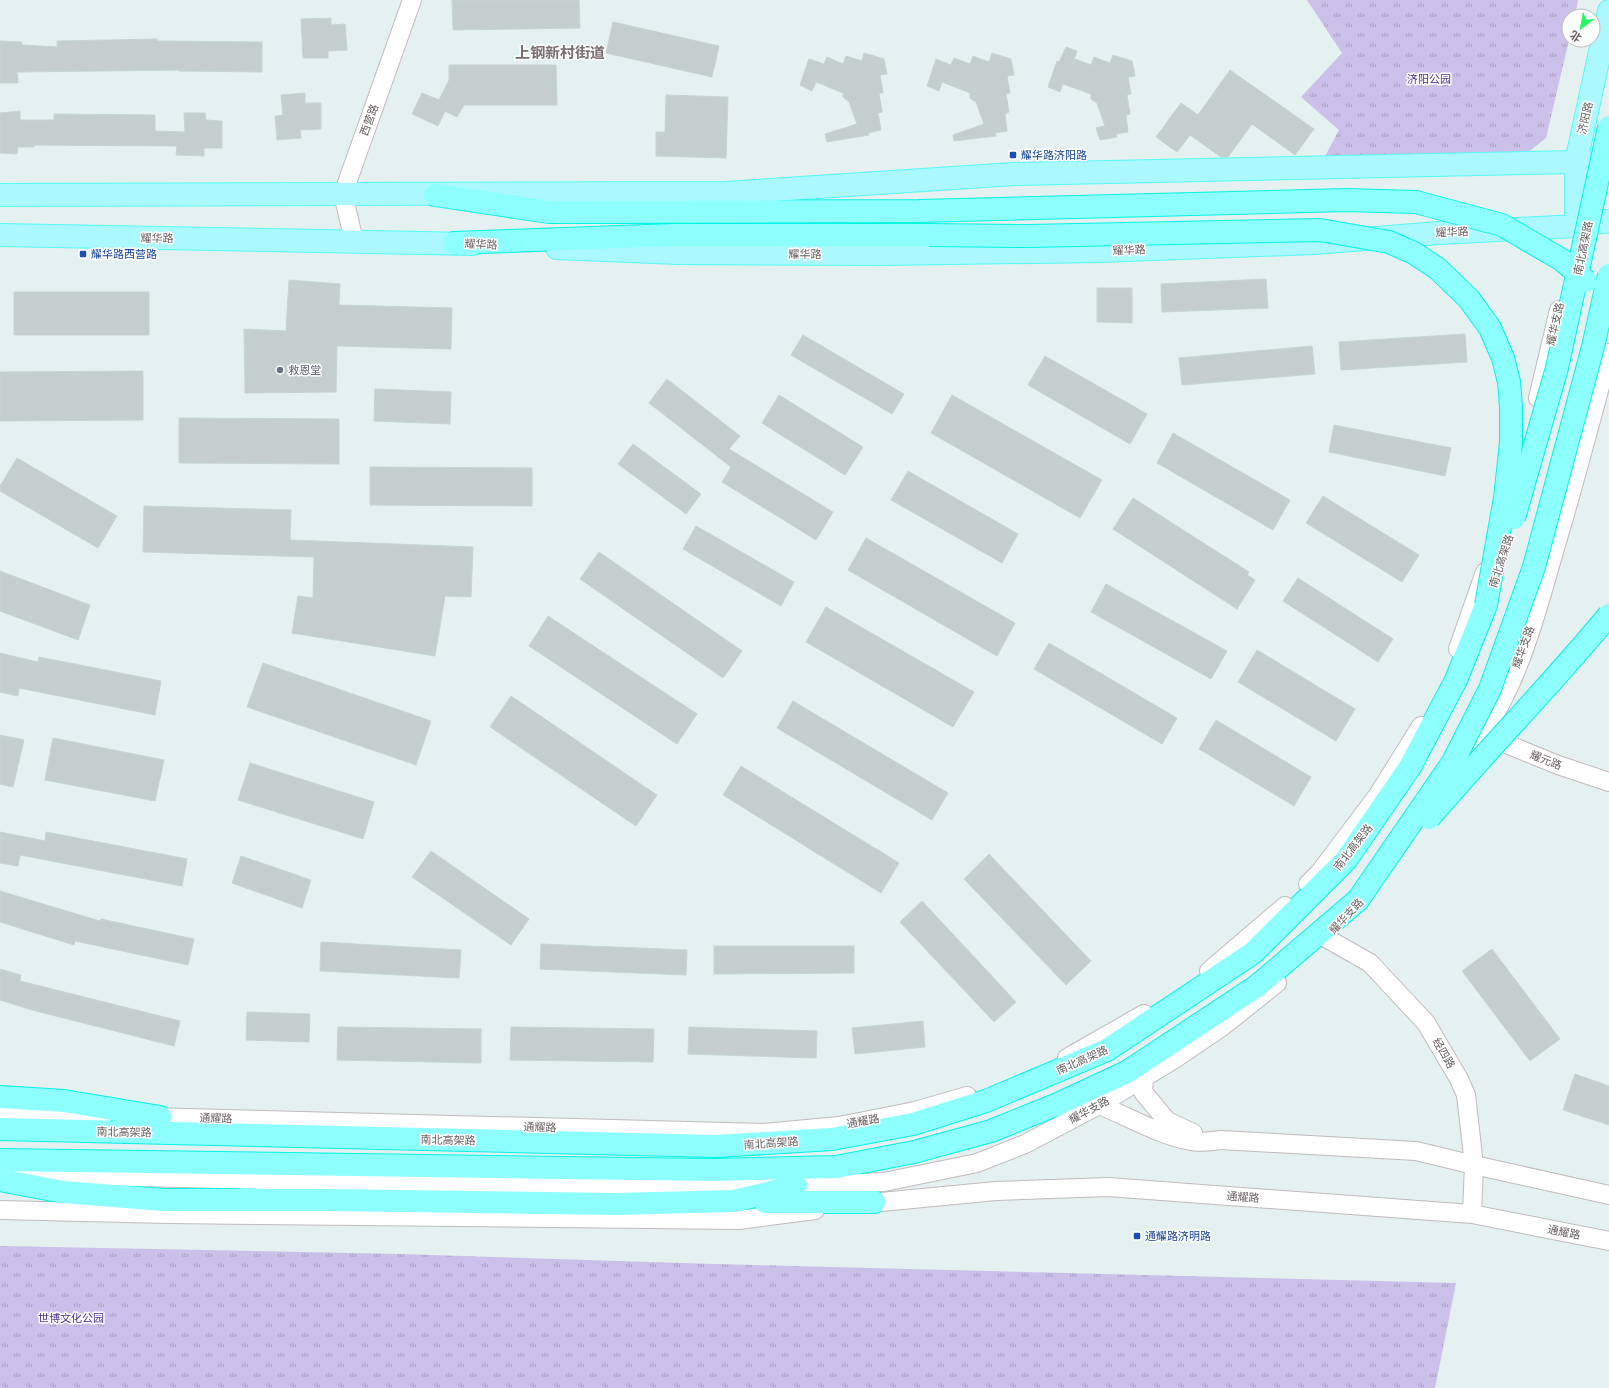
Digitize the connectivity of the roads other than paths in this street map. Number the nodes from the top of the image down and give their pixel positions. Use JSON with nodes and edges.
{"nodes":[{"id":1,"x":412,"y":0,"type":"edge"},
{"id":2,"x":1609,"y":11,"type":"edge"},
{"id":3,"x":1609,"y":127,"type":"edge"},
{"id":4,"x":1576,"y":162,"type":"junction"},
{"id":5,"x":1609,"y":165,"type":"edge"},
{"id":6,"x":343,"y":194,"type":"junction"},
{"id":7,"x":0,"y":195,"type":"edge"},
{"id":8,"x":435,"y":195,"type":"junction"},
{"id":9,"x":1609,"y":221,"type":"edge"},
{"id":10,"x":1576,"y":226,"type":"junction"},
{"id":11,"x":0,"y":235,"type":"edge"},
{"id":12,"x":354,"y":241,"type":"junction"},
{"id":13,"x":454,"y":243,"type":"junction"},
{"id":14,"x":1609,"y":276,"type":"edge"},
{"id":15,"x":1609,"y":302,"type":"edge"},
{"id":16,"x":1609,"y":353,"type":"edge"},
{"id":17,"x":1486,"y":605,"type":"junction"},
{"id":18,"x":1609,"y":615,"type":"edge"},
{"id":19,"x":1484,"y":735,"type":"junction"},
{"id":20,"x":1609,"y":782,"type":"edge"},
{"id":21,"x":1358,"y":900,"type":"junction"},
{"id":22,"x":1326,"y":938,"type":"junction"},
{"id":23,"x":1068,"y":1057,"type":"joint"},
{"id":24,"x":1144,"y":1078,"type":"junction"},
{"id":25,"x":0,"y":1096,"type":"edge"},
{"id":26,"x":1099,"y":1105,"type":"junction"},
{"id":27,"x":0,"y":1112,"type":"edge"},
{"id":28,"x":160,"y":1117,"type":"junction"},
{"id":29,"x":0,"y":1129,"type":"edge"},
{"id":30,"x":1221,"y":1140,"type":"junction"},
{"id":31,"x":0,"y":1160,"type":"edge"},
{"id":32,"x":1474,"y":1166,"type":"junction"},
{"id":33,"x":0,"y":1174,"type":"edge"},
{"id":34,"x":0,"y":1180,"type":"edge"},
{"id":35,"x":796,"y":1186,"type":"junction"},
{"id":36,"x":1609,"y":1195,"type":"edge"},
{"id":37,"x":734,"y":1201,"type":"junction"},
{"id":38,"x":874,"y":1202,"type":"junction"},
{"id":39,"x":0,"y":1210,"type":"edge"},
{"id":40,"x":1472,"y":1214,"type":"junction"},
{"id":41,"x":1609,"y":1241,"type":"edge"}],
"edges":[{"from":1,"to":6,"type":"street","name":"西营路"},
{"from":2,"to":4,"type":"main road","name":"济阳路"},
{"from":3,"to":17,"type":"highway","name":"南北高架路","bridge":true},
{"from":4,"to":5,"type":"main road"},
{"from":4,"to":8,"type":"main road"},
{"from":4,"to":10,"type":"main road","name":"济阳路"},
{"from":6,"to":7,"type":"main road"},
{"from":6,"to":8,"type":"main road"},
{"from":6,"to":12,"type":"street"},
{"from":8,"to":15,"type":"highway","bridge":true},
{"from":9,"to":10,"type":"main road","name":"耀华路"},
{"from":10,"to":13,"type":"main road","name":"耀华路"},
{"from":10,"to":23,"type":"street","name":"耀华支路"},
{"from":11,"to":12,"type":"main road","name":"耀华路"},
{"from":12,"to":13,"type":"main road","name":"耀华路"},
{"from":13,"to":17,"type":"highway","bridge":true},
{"from":14,"to":21,"type":"highway","bridge":true},
{"from":16,"to":19,"type":"street","name":"耀华支路"},
{"from":17,"to":29,"type":"highway","name":"南北高架路"},
{"from":18,"to":21,"type":"highway","bridge":true},
{"from":19,"to":20,"type":"street","name":"耀元路"},
{"from":19,"to":22,"type":"street","name":"耀华支路"},
{"from":21,"to":31,"type":"highway"},
{"from":22,"to":24,"type":"street","name":"耀华支路"},
{"from":22,"to":32,"type":"street","name":"经四路"},
{"from":23,"to":28,"type":"street","name":"通耀路"},
{"from":24,"to":26,"type":"street","name":"耀华支路"},
{"from":24,"to":30,"type":"street"},
{"from":25,"to":28,"type":"highway"},
{"from":26,"to":30,"type":"street"},
{"from":26,"to":35,"type":"street","name":"耀华支路"},
{"from":27,"to":28,"type":"street","name":"通耀路"},
{"from":30,"to":32,"type":"street"},
{"from":32,"to":36,"type":"street"},
{"from":32,"to":40,"type":"street","name":"经四路"},
{"from":33,"to":35,"type":"street"},
{"from":34,"to":37,"type":"highway"},
{"from":35,"to":37,"type":"highway"},
{"from":37,"to":38,"type":"highway"},
{"from":38,"to":39,"type":"street","name":"通耀路"},
{"from":38,"to":40,"type":"street","name":"通耀路"},
{"from":40,"to":41,"type":"street","name":"通耀路"}]}
